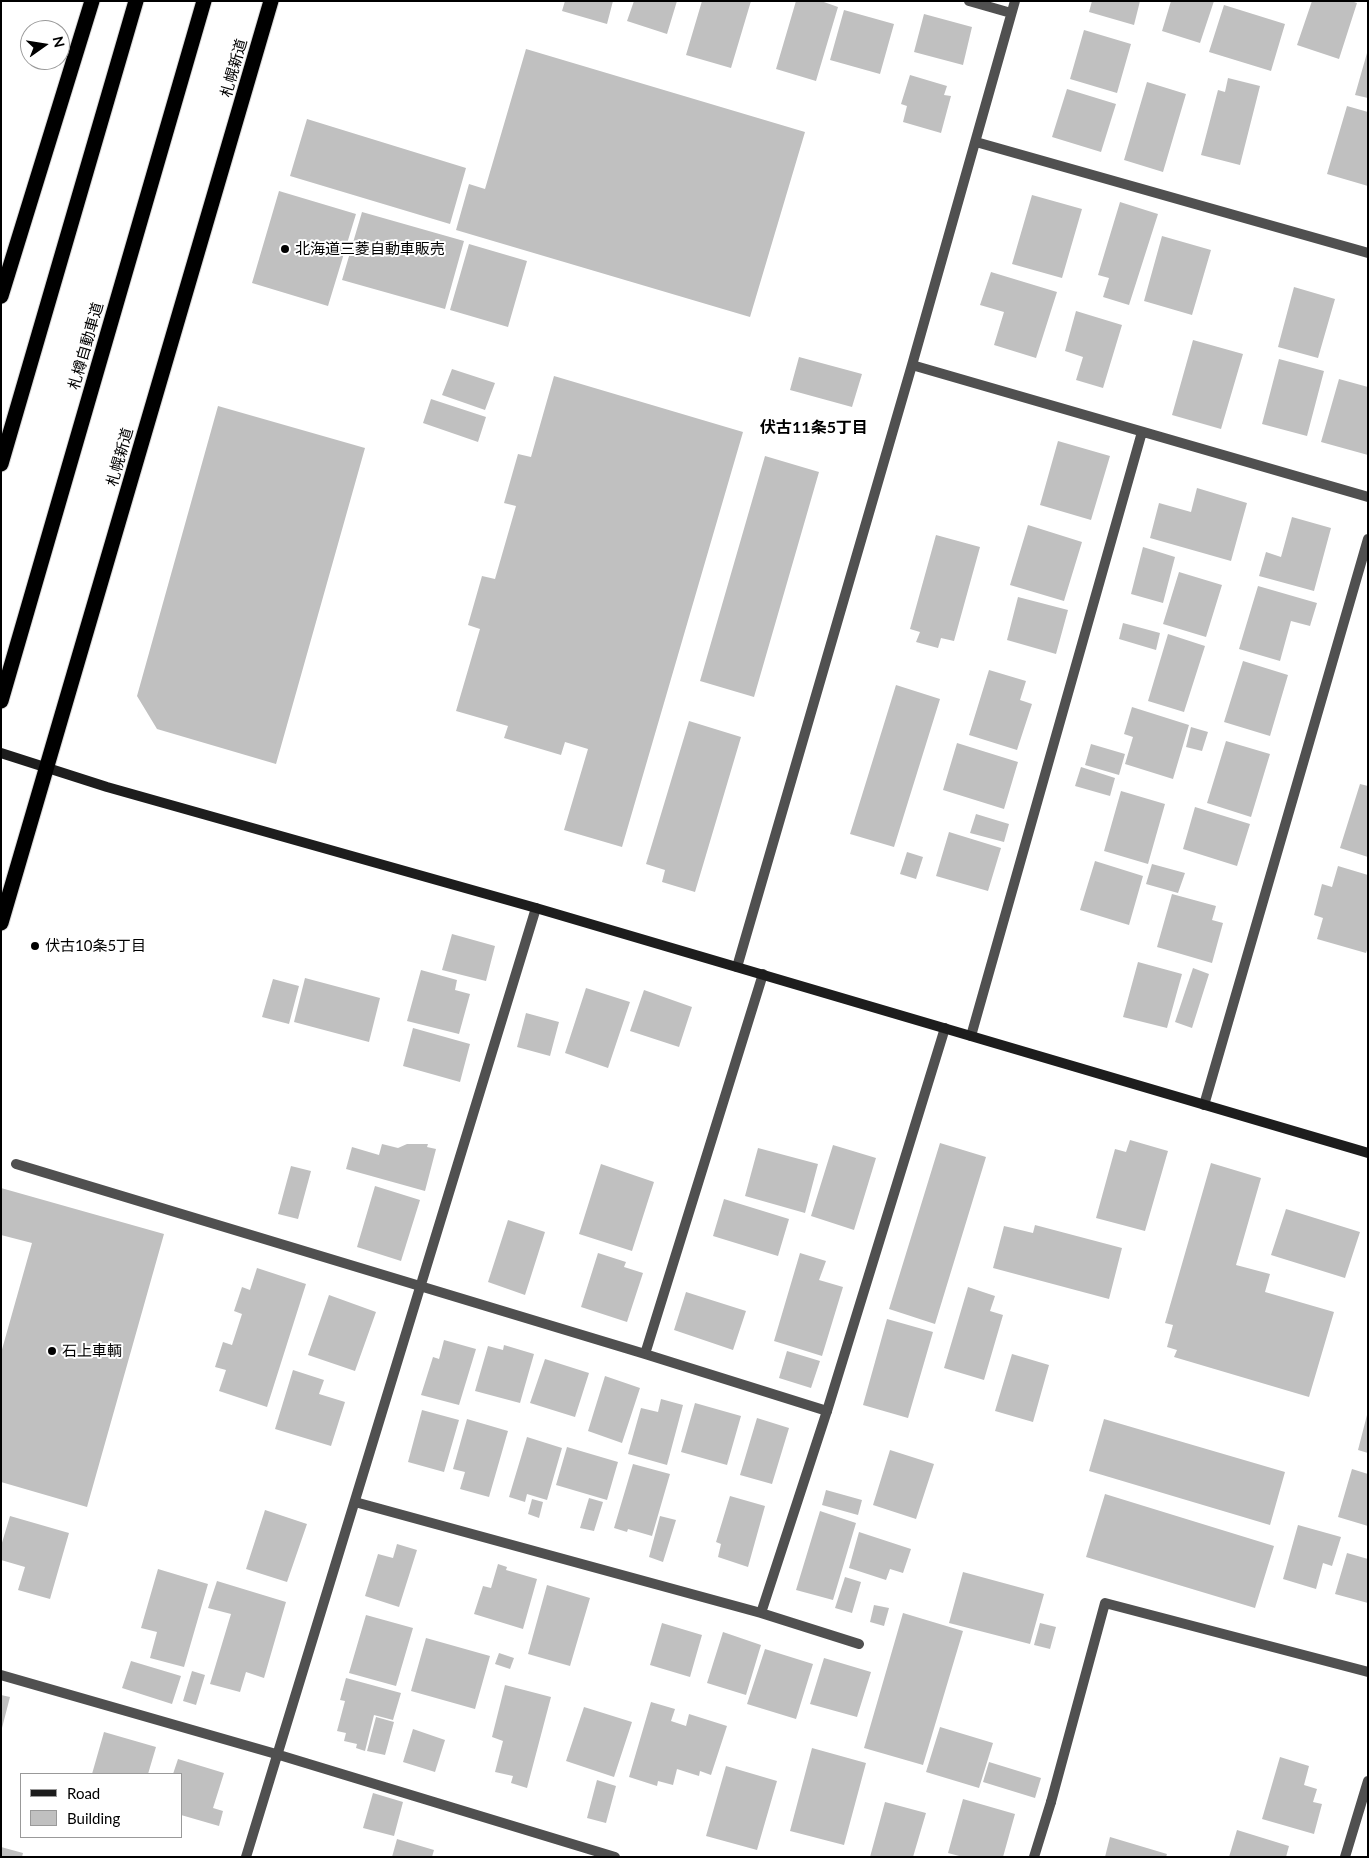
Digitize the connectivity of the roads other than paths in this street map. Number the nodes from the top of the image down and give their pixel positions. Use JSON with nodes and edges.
{"nodes":[{"id":1,"x":92,"y":1,"type":"edge"},
{"id":2,"x":136,"y":1,"type":"edge"},
{"id":3,"x":204,"y":1,"type":"edge"},
{"id":4,"x":272,"y":1,"type":"edge"},
{"id":5,"x":969,"y":1,"type":"edge"},
{"id":6,"x":1015,"y":1,"type":"edge"},
{"id":7,"x":1011,"y":13,"type":"junction"},
{"id":8,"x":976,"y":142,"type":"junction"},
{"id":9,"x":1368,"y":253,"type":"edge"},
{"id":10,"x":1,"y":296,"type":"edge"},
{"id":11,"x":912,"y":365,"type":"junction"},
{"id":12,"x":1142,"y":432,"type":"junction"},
{"id":13,"x":1,"y":464,"type":"edge"},
{"id":14,"x":1368,"y":497,"type":"edge"},
{"id":15,"x":1368,"y":539,"type":"edge"},
{"id":16,"x":1,"y":701,"type":"edge"},
{"id":17,"x":1,"y":752,"type":"edge"},
{"id":18,"x":48,"y":767,"type":"junction"},
{"id":19,"x":536,"y":908,"type":"junction"},
{"id":20,"x":1,"y":923,"type":"edge"},
{"id":21,"x":737,"y":967,"type":"junction"},
{"id":22,"x":764,"y":974,"type":"junction"},
{"id":23,"x":945,"y":1028,"type":"junction"},
{"id":24,"x":971,"y":1036,"type":"junction"},
{"id":25,"x":1204,"y":1105,"type":"junction"},
{"id":26,"x":1368,"y":1153,"type":"edge"},
{"id":27,"x":16,"y":1164,"type":"dead end"},
{"id":28,"x":422,"y":1286,"type":"junction"},
{"id":29,"x":645,"y":1354,"type":"junction"},
{"id":30,"x":827,"y":1411,"type":"junction"},
{"id":31,"x":355,"y":1502,"type":"junction"},
{"id":32,"x":761,"y":1613,"type":"junction"},
{"id":33,"x":859,"y":1644,"type":"dead end"},
{"id":34,"x":1368,"y":1672,"type":"edge"},
{"id":35,"x":1,"y":1676,"type":"edge"},
{"id":36,"x":276,"y":1754,"type":"junction"},
{"id":37,"x":1368,"y":1781,"type":"edge"},
{"id":38,"x":246,"y":1857,"type":"edge"},
{"id":39,"x":615,"y":1857,"type":"edge"},
{"id":40,"x":1034,"y":1857,"type":"edge"},
{"id":41,"x":1345,"y":1857,"type":"edge"}],
"edges":[{"from":1,"to":10,"type":"highway"},
{"from":2,"to":13,"type":"highway"},
{"from":3,"to":16,"type":"highway","name":"札樽自動車道"},
{"from":4,"to":18,"type":"highway","name":"札幌新道"},
{"from":5,"to":7,"type":"street"},
{"from":6,"to":7,"type":"street"},
{"from":7,"to":8,"type":"street"},
{"from":8,"to":9,"type":"street"},
{"from":8,"to":11,"type":"street"},
{"from":11,"to":12,"type":"street"},
{"from":11,"to":21,"type":"street"},
{"from":12,"to":14,"type":"street"},
{"from":12,"to":24,"type":"street"},
{"from":15,"to":25,"type":"street"},
{"from":17,"to":18,"type":"street"},
{"from":18,"to":19,"type":"street"},
{"from":18,"to":20,"type":"highway","name":"札幌新道"},
{"from":19,"to":21,"type":"street"},
{"from":19,"to":28,"type":"street"},
{"from":21,"to":22,"type":"street"},
{"from":22,"to":23,"type":"street"},
{"from":22,"to":29,"type":"street"},
{"from":23,"to":24,"type":"street"},
{"from":23,"to":30,"type":"street"},
{"from":24,"to":25,"type":"street"},
{"from":25,"to":26,"type":"street"},
{"from":27,"to":28,"type":"street"},
{"from":28,"to":29,"type":"street"},
{"from":28,"to":31,"type":"street"},
{"from":29,"to":30,"type":"street"},
{"from":30,"to":32,"type":"street"},
{"from":31,"to":32,"type":"street"},
{"from":31,"to":36,"type":"street"},
{"from":32,"to":33,"type":"street"},
{"from":34,"to":40,"type":"street"},
{"from":35,"to":36,"type":"street"},
{"from":36,"to":38,"type":"street"},
{"from":36,"to":39,"type":"street"},
{"from":37,"to":41,"type":"street"}]}
